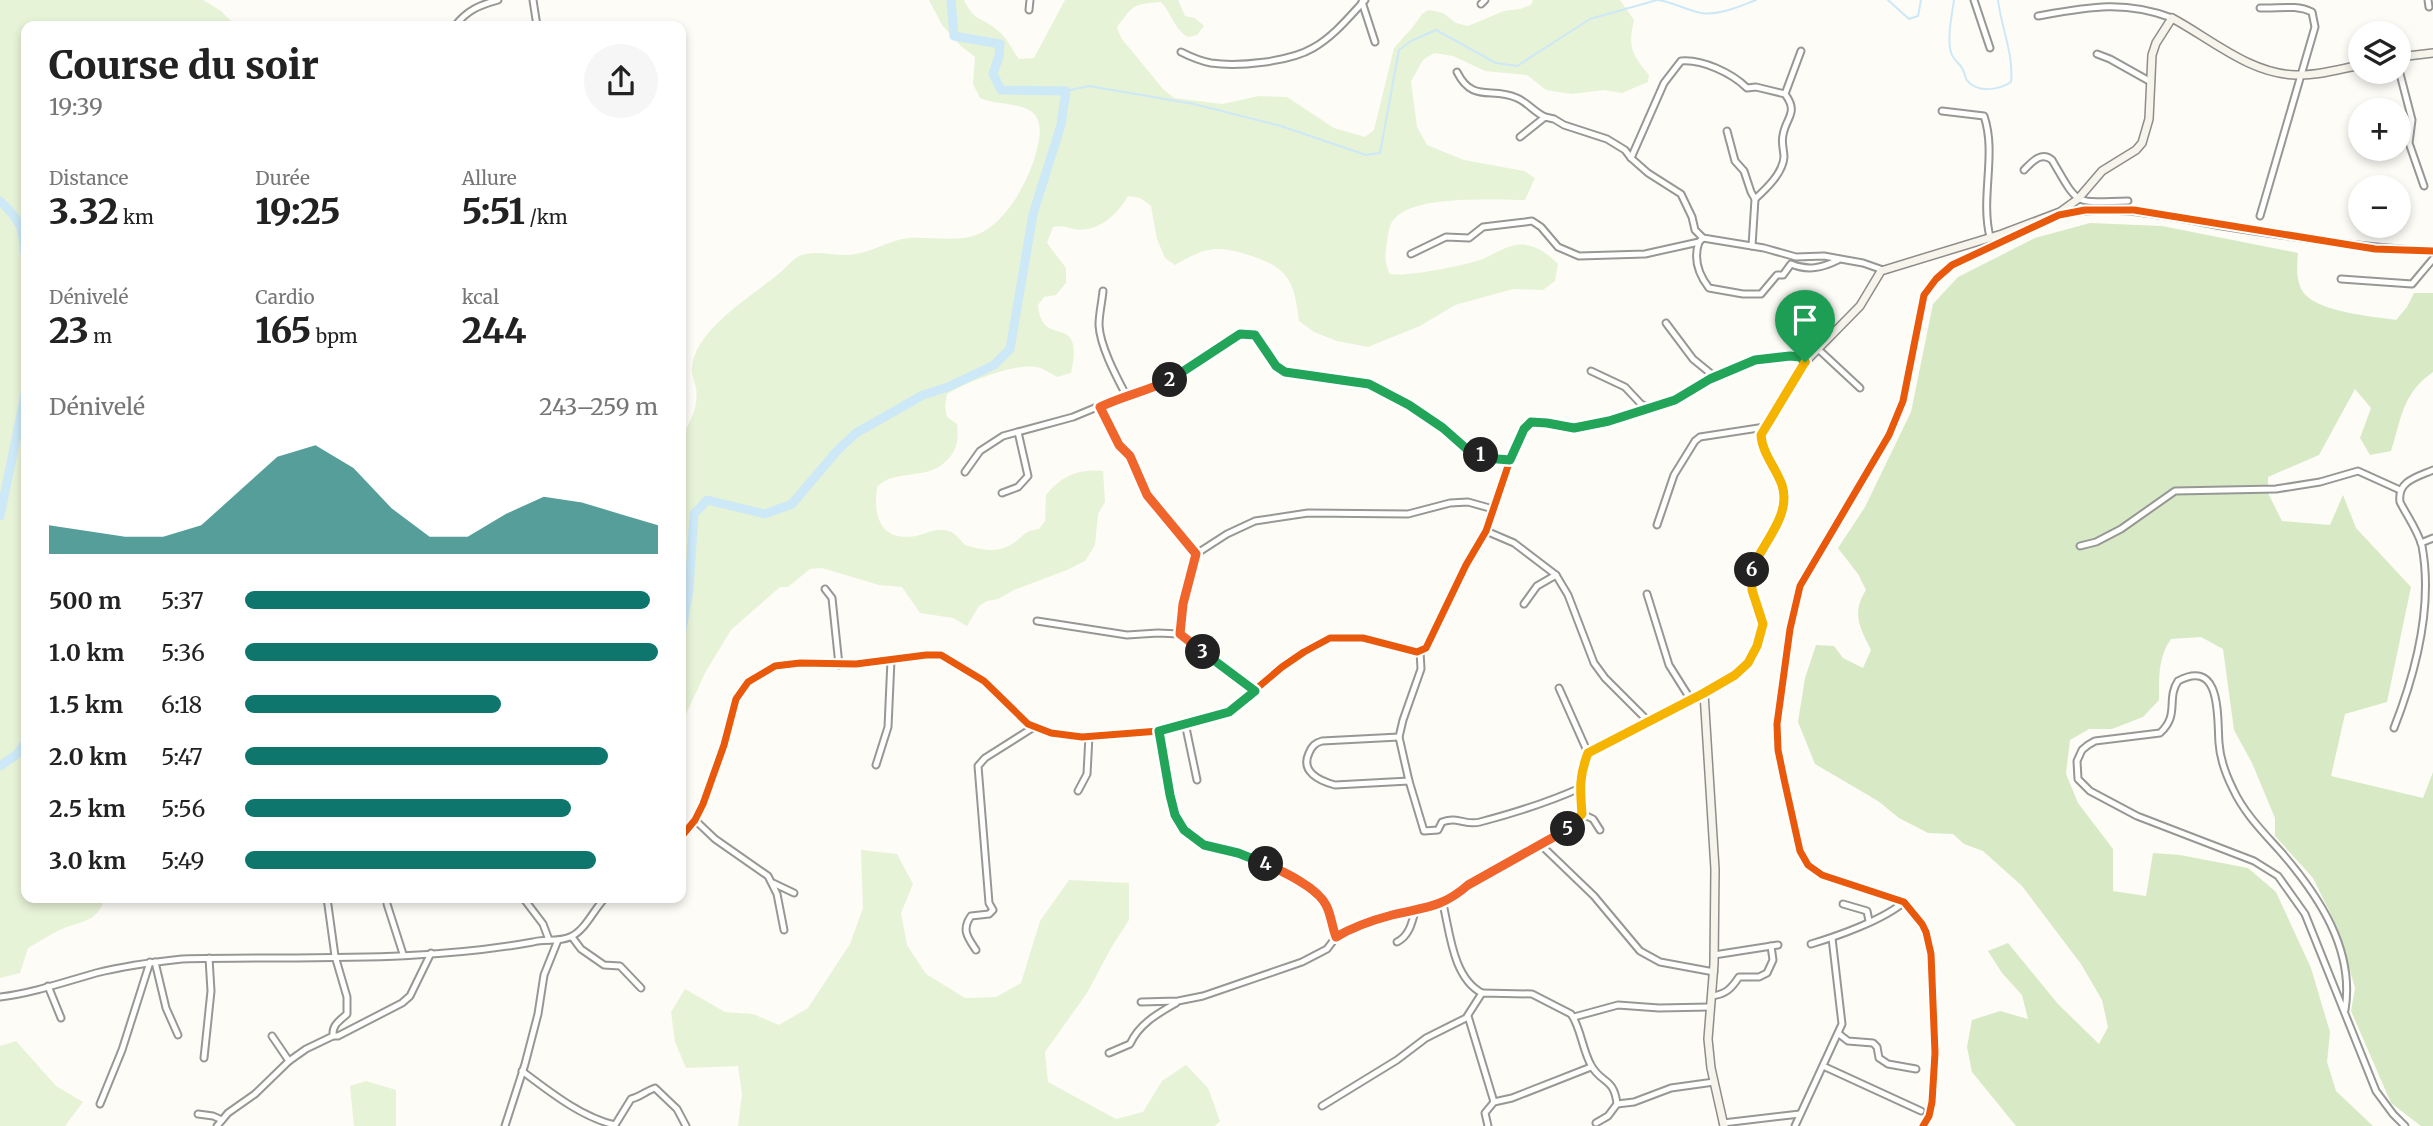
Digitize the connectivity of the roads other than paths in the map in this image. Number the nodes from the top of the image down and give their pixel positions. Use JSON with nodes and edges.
{"nodes":[{"id":1,"x":498,"y":0,"type":"edge"},
{"id":2,"x":533,"y":0,"type":"edge"},
{"id":3,"x":1030,"y":0,"type":"edge"},
{"id":4,"x":1974,"y":0,"type":"edge"},
{"id":5,"x":1364,"y":1,"type":"edge"},
{"id":6,"x":2260,"y":8,"type":"dead end"},
{"id":7,"x":1029,"y":10,"type":"dead end"},
{"id":8,"x":2038,"y":16,"type":"dead end"},
{"id":9,"x":2172,"y":18,"type":"junction"},
{"id":10,"x":459,"y":21,"type":"edge"},
{"id":11,"x":536,"y":21,"type":"edge"},
{"id":12,"x":1375,"y":42,"type":"dead end"},
{"id":13,"x":1990,"y":48,"type":"dead end"},
{"id":14,"x":1801,"y":51,"type":"dead end"},
{"id":15,"x":1181,"y":52,"type":"dead end"},
{"id":16,"x":2433,"y":52,"type":"edge"},
{"id":17,"x":2097,"y":54,"type":"dead end"},
{"id":18,"x":2411,"y":55,"type":"edge"},
{"id":19,"x":2348,"y":67,"type":"edge"},
{"id":20,"x":1457,"y":72,"type":"dead end"},
{"id":21,"x":2302,"y":75,"type":"junction"},
{"id":22,"x":2151,"y":82,"type":"junction"},
{"id":23,"x":2402,"y":84,"type":"edge"},
{"id":24,"x":1785,"y":94,"type":"junction"},
{"id":25,"x":1942,"y":111,"type":"dead end"},
{"id":26,"x":1545,"y":117,"type":"junction"},
{"id":27,"x":1727,"y":131,"type":"dead end"},
{"id":28,"x":1520,"y":137,"type":"dead end"},
{"id":29,"x":1630,"y":158,"type":"junction"},
{"id":30,"x":2024,"y":170,"type":"dead end"},
{"id":31,"x":2424,"y":186,"type":"dead end"},
{"id":32,"x":1755,"y":199,"type":"junction"},
{"id":33,"x":2078,"y":199,"type":"junction"},
{"id":34,"x":2128,"y":201,"type":"dead end"},
{"id":35,"x":2260,"y":216,"type":"dead end"},
{"id":36,"x":1990,"y":237,"type":"junction"},
{"id":37,"x":1701,"y":240,"type":"junction"},
{"id":38,"x":1752,"y":246,"type":"junction"},
{"id":39,"x":2433,"y":251,"type":"edge"},
{"id":40,"x":1411,"y":254,"type":"dead end"},
{"id":41,"x":2433,"y":259,"type":"edge"},
{"id":42,"x":1838,"y":260,"type":"junction"},
{"id":43,"x":1883,"y":270,"type":"junction"},
{"id":44,"x":2342,"y":279,"type":"dead end"},
{"id":45,"x":1103,"y":291,"type":"dead end"},
{"id":46,"x":1665,"y":323,"type":"dead end"},
{"id":47,"x":1817,"y":348,"type":"junction"},
{"id":48,"x":1805,"y":362,"type":"junction"},
{"id":49,"x":1591,"y":371,"type":"dead end"},
{"id":50,"x":1715,"y":377,"type":"junction"},
{"id":51,"x":1860,"y":388,"type":"dead end"},
{"id":52,"x":1126,"y":395,"type":"junction"},
{"id":53,"x":1100,"y":407,"type":"junction"},
{"id":54,"x":1649,"y":408,"type":"junction"},
{"id":55,"x":1765,"y":427,"type":"junction"},
{"id":56,"x":1018,"y":432,"type":"junction"},
{"id":57,"x":1510,"y":460,"type":"junction"},
{"id":58,"x":2433,"y":470,"type":"edge"},
{"id":59,"x":965,"y":472,"type":"dead end"},
{"id":60,"x":2400,"y":490,"type":"junction"},
{"id":61,"x":1002,"y":493,"type":"dead end"},
{"id":62,"x":1493,"y":509,"type":"junction"},
{"id":63,"x":1657,"y":525,"type":"dead end"},
{"id":64,"x":1486,"y":531,"type":"junction"},
{"id":65,"x":2433,"y":538,"type":"edge"},
{"id":66,"x":1186,"y":541,"type":"junction"},
{"id":67,"x":2421,"y":543,"type":"junction"},
{"id":68,"x":2080,"y":546,"type":"dead end"},
{"id":69,"x":1206,"y":549,"type":"junction"},
{"id":70,"x":1196,"y":554,"type":"junction"},
{"id":71,"x":1556,"y":575,"type":"junction"},
{"id":72,"x":825,"y":589,"type":"dead end"},
{"id":73,"x":1647,"y":594,"type":"dead end"},
{"id":74,"x":1524,"y":604,"type":"dead end"},
{"id":75,"x":1038,"y":621,"type":"dead end"},
{"id":76,"x":1180,"y":634,"type":"junction"},
{"id":77,"x":1420,"y":652,"type":"junction"},
{"id":78,"x":891,"y":660,"type":"junction"},
{"id":79,"x":839,"y":665,"type":"junction"},
{"id":80,"x":1559,"y":688,"type":"dead end"},
{"id":81,"x":1255,"y":691,"type":"junction"},
{"id":82,"x":1704,"y":693,"type":"junction"},
{"id":83,"x":1691,"y":700,"type":"junction"},
{"id":84,"x":1648,"y":721,"type":"junction"},
{"id":85,"x":1185,"y":723,"type":"junction"},
{"id":86,"x":1034,"y":727,"type":"junction"},
{"id":87,"x":2394,"y":728,"type":"dead end"},
{"id":88,"x":1159,"y":731,"type":"junction"},
{"id":89,"x":1089,"y":736,"type":"junction"},
{"id":90,"x":1399,"y":737,"type":"junction"},
{"id":91,"x":1588,"y":753,"type":"junction"},
{"id":92,"x":876,"y":765,"type":"dead end"},
{"id":93,"x":1197,"y":780,"type":"dead end"},
{"id":94,"x":1409,"y":780,"type":"junction"},
{"id":95,"x":1580,"y":788,"type":"junction"},
{"id":96,"x":1078,"y":791,"type":"dead end"},
{"id":97,"x":1582,"y":814,"type":"junction"},
{"id":98,"x":695,"y":820,"type":"junction"},
{"id":99,"x":686,"y":830,"type":"edge"},
{"id":100,"x":1600,"y":830,"type":"dead end"},
{"id":101,"x":1541,"y":845,"type":"junction"},
{"id":102,"x":773,"y":883,"type":"junction"},
{"id":103,"x":794,"y":893,"type":"dead end"},
{"id":104,"x":1904,"y":902,"type":"junction"},
{"id":105,"x":328,"y":903,"type":"edge"},
{"id":106,"x":528,"y":903,"type":"edge"},
{"id":107,"x":601,"y":903,"type":"edge"},
{"id":108,"x":387,"y":904,"type":"dead end"},
{"id":109,"x":1443,"y":904,"type":"junction"},
{"id":110,"x":1843,"y":904,"type":"dead end"},
{"id":111,"x":1415,"y":911,"type":"junction"},
{"id":112,"x":1870,"y":921,"type":"junction"},
{"id":113,"x":783,"y":930,"type":"dead end"},
{"id":114,"x":572,"y":937,"type":"junction"},
{"id":115,"x":1336,"y":937,"type":"junction"},
{"id":116,"x":1832,"y":938,"type":"junction"},
{"id":117,"x":549,"y":940,"type":"junction"},
{"id":118,"x":558,"y":940,"type":"junction"},
{"id":119,"x":1397,"y":942,"type":"dead end"},
{"id":120,"x":1811,"y":944,"type":"dead end"},
{"id":121,"x":976,"y":950,"type":"dead end"},
{"id":122,"x":430,"y":953,"type":"junction"},
{"id":123,"x":402,"y":954,"type":"junction"},
{"id":124,"x":1714,"y":955,"type":"junction"},
{"id":125,"x":335,"y":956,"type":"junction"},
{"id":126,"x":209,"y":958,"type":"junction"},
{"id":127,"x":153,"y":962,"type":"junction"},
{"id":128,"x":1714,"y":972,"type":"junction"},
{"id":129,"x":48,"y":986,"type":"junction"},
{"id":130,"x":641,"y":989,"type":"dead end"},
{"id":131,"x":1482,"y":993,"type":"junction"},
{"id":132,"x":1712,"y":996,"type":"junction"},
{"id":133,"x":0,"y":997,"type":"edge"},
{"id":134,"x":1178,"y":1001,"type":"junction"},
{"id":135,"x":1141,"y":1002,"type":"dead end"},
{"id":136,"x":1710,"y":1007,"type":"junction"},
{"id":137,"x":2345,"y":1010,"type":"junction"},
{"id":138,"x":1468,"y":1016,"type":"junction"},
{"id":139,"x":1574,"y":1017,"type":"junction"},
{"id":140,"x":61,"y":1018,"type":"dead end"},
{"id":141,"x":1839,"y":1034,"type":"junction"},
{"id":142,"x":178,"y":1035,"type":"dead end"},
{"id":143,"x":272,"y":1036,"type":"dead end"},
{"id":144,"x":333,"y":1036,"type":"junction"},
{"id":145,"x":1109,"y":1053,"type":"dead end"},
{"id":146,"x":204,"y":1058,"type":"dead end"},
{"id":147,"x":289,"y":1061,"type":"junction"},
{"id":148,"x":1823,"y":1066,"type":"junction"},
{"id":149,"x":1591,"y":1067,"type":"junction"},
{"id":150,"x":1916,"y":1069,"type":"dead end"},
{"id":151,"x":522,"y":1072,"type":"junction"},
{"id":152,"x":1714,"y":1082,"type":"junction"},
{"id":153,"x":1493,"y":1102,"type":"junction"},
{"id":154,"x":100,"y":1104,"type":"dead end"},
{"id":155,"x":1617,"y":1104,"type":"junction"},
{"id":156,"x":1322,"y":1106,"type":"dead end"},
{"id":157,"x":1921,"y":1111,"type":"dead end"},
{"id":158,"x":198,"y":1114,"type":"dead end"},
{"id":159,"x":1800,"y":1114,"type":"junction"},
{"id":160,"x":222,"y":1120,"type":"junction"},
{"id":161,"x":1596,"y":1123,"type":"dead end"},
{"id":162,"x":1723,"y":1125,"type":"edge"},
{"id":163,"x":217,"y":1126,"type":"edge"},
{"id":164,"x":505,"y":1126,"type":"edge"},
{"id":165,"x":686,"y":1126,"type":"edge"},
{"id":166,"x":1488,"y":1126,"type":"edge"},
{"id":167,"x":1795,"y":1126,"type":"edge"},
{"id":168,"x":1923,"y":1126,"type":"edge"},
{"id":169,"x":2405,"y":1126,"type":"edge"}],
"edges":[{"from":1,"to":10,"type":"street"},
{"from":2,"to":11,"type":"street"},
{"from":3,"to":7,"type":"street"},
{"from":4,"to":13,"type":"street"},
{"from":5,"to":12,"type":"street"},
{"from":5,"to":15,"type":"street"},
{"from":6,"to":21,"type":"street"},
{"from":8,"to":9,"type":"street"},
{"from":9,"to":21,"type":"street"},
{"from":9,"to":22,"type":"street"},
{"from":14,"to":24,"type":"street"},
{"from":16,"to":18,"type":"street"},
{"from":17,"to":22,"type":"street"},
{"from":19,"to":21,"type":"street"},
{"from":20,"to":26,"type":"street"},
{"from":21,"to":35,"type":"street"},
{"from":22,"to":33,"type":"street"},
{"from":23,"to":31,"type":"street"},
{"from":24,"to":29,"type":"street"},
{"from":24,"to":32,"type":"street"},
{"from":25,"to":36,"type":"street"},
{"from":26,"to":28,"type":"street"},
{"from":26,"to":29,"type":"street"},
{"from":27,"to":32,"type":"street"},
{"from":29,"to":37,"type":"street"},
{"from":30,"to":33,"type":"street"},
{"from":32,"to":38,"type":"street"},
{"from":33,"to":34,"type":"street"},
{"from":33,"to":36,"type":"street"},
{"from":36,"to":43,"type":"street"},
{"from":37,"to":38,"type":"street"},
{"from":37,"to":40,"type":"street"},
{"from":37,"to":42,"type":"street"},
{"from":38,"to":42,"type":"street"},
{"from":39,"to":104,"type":"street"},
{"from":41,"to":44,"type":"street"},
{"from":42,"to":43,"type":"street"},
{"from":43,"to":47,"type":"street"},
{"from":45,"to":52,"type":"street"},
{"from":46,"to":50,"type":"street"},
{"from":47,"to":48,"type":"street"},
{"from":47,"to":51,"type":"street"},
{"from":48,"to":50,"type":"street"},
{"from":48,"to":55,"type":"street"},
{"from":49,"to":54,"type":"street"},
{"from":50,"to":54,"type":"street"},
{"from":52,"to":53,"type":"street"},
{"from":52,"to":57,"type":"street"},
{"from":53,"to":56,"type":"street"},
{"from":53,"to":66,"type":"street"},
{"from":54,"to":57,"type":"street"},
{"from":55,"to":63,"type":"street"},
{"from":55,"to":82,"type":"street"},
{"from":56,"to":59,"type":"street"},
{"from":56,"to":61,"type":"street"},
{"from":57,"to":62,"type":"street"},
{"from":58,"to":60,"type":"street"},
{"from":60,"to":67,"type":"street"},
{"from":60,"to":68,"type":"street"},
{"from":62,"to":64,"type":"street"},
{"from":62,"to":69,"type":"street"},
{"from":64,"to":71,"type":"street"},
{"from":64,"to":77,"type":"street"},
{"from":65,"to":67,"type":"street"},
{"from":66,"to":69,"type":"street"},
{"from":66,"to":70,"type":"street"},
{"from":67,"to":87,"type":"street"},
{"from":69,"to":70,"type":"street"},
{"from":70,"to":76,"type":"street"},
{"from":71,"to":74,"type":"street"},
{"from":71,"to":84,"type":"street"},
{"from":72,"to":79,"type":"street"},
{"from":73,"to":83,"type":"street"},
{"from":75,"to":76,"type":"street"},
{"from":76,"to":81,"type":"street"},
{"from":77,"to":81,"type":"street"},
{"from":77,"to":90,"type":"street"},
{"from":78,"to":79,"type":"street"},
{"from":78,"to":86,"type":"street"},
{"from":78,"to":92,"type":"street"},
{"from":79,"to":98,"type":"street"},
{"from":80,"to":91,"type":"street"},
{"from":81,"to":85,"type":"street"},
{"from":82,"to":83,"type":"street"},
{"from":82,"to":124,"type":"street"},
{"from":83,"to":84,"type":"street"},
{"from":84,"to":91,"type":"street"},
{"from":85,"to":88,"type":"street"},
{"from":85,"to":93,"type":"street"},
{"from":86,"to":89,"type":"street"},
{"from":86,"to":121,"type":"street"},
{"from":88,"to":89,"type":"street"},
{"from":88,"to":115,"type":"street"},
{"from":89,"to":96,"type":"street"},
{"from":90,"to":94,"type":"street"},
{"from":90,"to":94,"type":"street"},
{"from":91,"to":95,"type":"street"},
{"from":94,"to":95,"type":"street"},
{"from":95,"to":97,"type":"street"},
{"from":97,"to":100,"type":"street"},
{"from":97,"to":101,"type":"street"},
{"from":98,"to":99,"type":"street"},
{"from":98,"to":102,"type":"street"},
{"from":101,"to":109,"type":"street"},
{"from":101,"to":128,"type":"street"},
{"from":102,"to":103,"type":"street"},
{"from":102,"to":113,"type":"street"},
{"from":104,"to":112,"type":"street"},
{"from":104,"to":168,"type":"street"},
{"from":105,"to":125,"type":"street"},
{"from":106,"to":117,"type":"street"},
{"from":107,"to":114,"type":"street"},
{"from":108,"to":123,"type":"street"},
{"from":109,"to":111,"type":"street"},
{"from":109,"to":131,"type":"street"},
{"from":110,"to":112,"type":"street"},
{"from":111,"to":115,"type":"street"},
{"from":111,"to":119,"type":"street"},
{"from":112,"to":116,"type":"street"},
{"from":114,"to":118,"type":"street"},
{"from":114,"to":130,"type":"street"},
{"from":115,"to":134,"type":"street"},
{"from":116,"to":120,"type":"street"},
{"from":116,"to":141,"type":"street"},
{"from":117,"to":118,"type":"street"},
{"from":117,"to":122,"type":"street"},
{"from":118,"to":151,"type":"street"},
{"from":122,"to":123,"type":"street"},
{"from":122,"to":144,"type":"street"},
{"from":123,"to":125,"type":"street"},
{"from":124,"to":128,"type":"street"},
{"from":124,"to":132,"type":"street"},
{"from":125,"to":126,"type":"street"},
{"from":125,"to":144,"type":"street"},
{"from":126,"to":127,"type":"street"},
{"from":126,"to":146,"type":"street"},
{"from":127,"to":129,"type":"street"},
{"from":127,"to":142,"type":"street"},
{"from":127,"to":154,"type":"street"},
{"from":128,"to":132,"type":"street"},
{"from":129,"to":133,"type":"street"},
{"from":129,"to":140,"type":"street"},
{"from":131,"to":138,"type":"street"},
{"from":131,"to":139,"type":"street"},
{"from":132,"to":136,"type":"street"},
{"from":134,"to":135,"type":"street"},
{"from":134,"to":145,"type":"street"},
{"from":136,"to":139,"type":"street"},
{"from":136,"to":152,"type":"street"},
{"from":137,"to":137,"type":"street"},
{"from":137,"to":169,"type":"street"},
{"from":138,"to":153,"type":"street"},
{"from":138,"to":156,"type":"street"},
{"from":139,"to":149,"type":"street"},
{"from":141,"to":148,"type":"street"},
{"from":141,"to":150,"type":"street"},
{"from":143,"to":147,"type":"street"},
{"from":144,"to":147,"type":"street"},
{"from":147,"to":160,"type":"street"},
{"from":148,"to":157,"type":"street"},
{"from":148,"to":159,"type":"street"},
{"from":149,"to":153,"type":"street"},
{"from":149,"to":155,"type":"street"},
{"from":151,"to":164,"type":"street"},
{"from":151,"to":165,"type":"street"},
{"from":152,"to":155,"type":"street"},
{"from":152,"to":162,"type":"street"},
{"from":153,"to":166,"type":"street"},
{"from":155,"to":161,"type":"street"},
{"from":158,"to":160,"type":"street"},
{"from":159,"to":162,"type":"street"},
{"from":159,"to":167,"type":"street"},
{"from":160,"to":163,"type":"street"}]}
